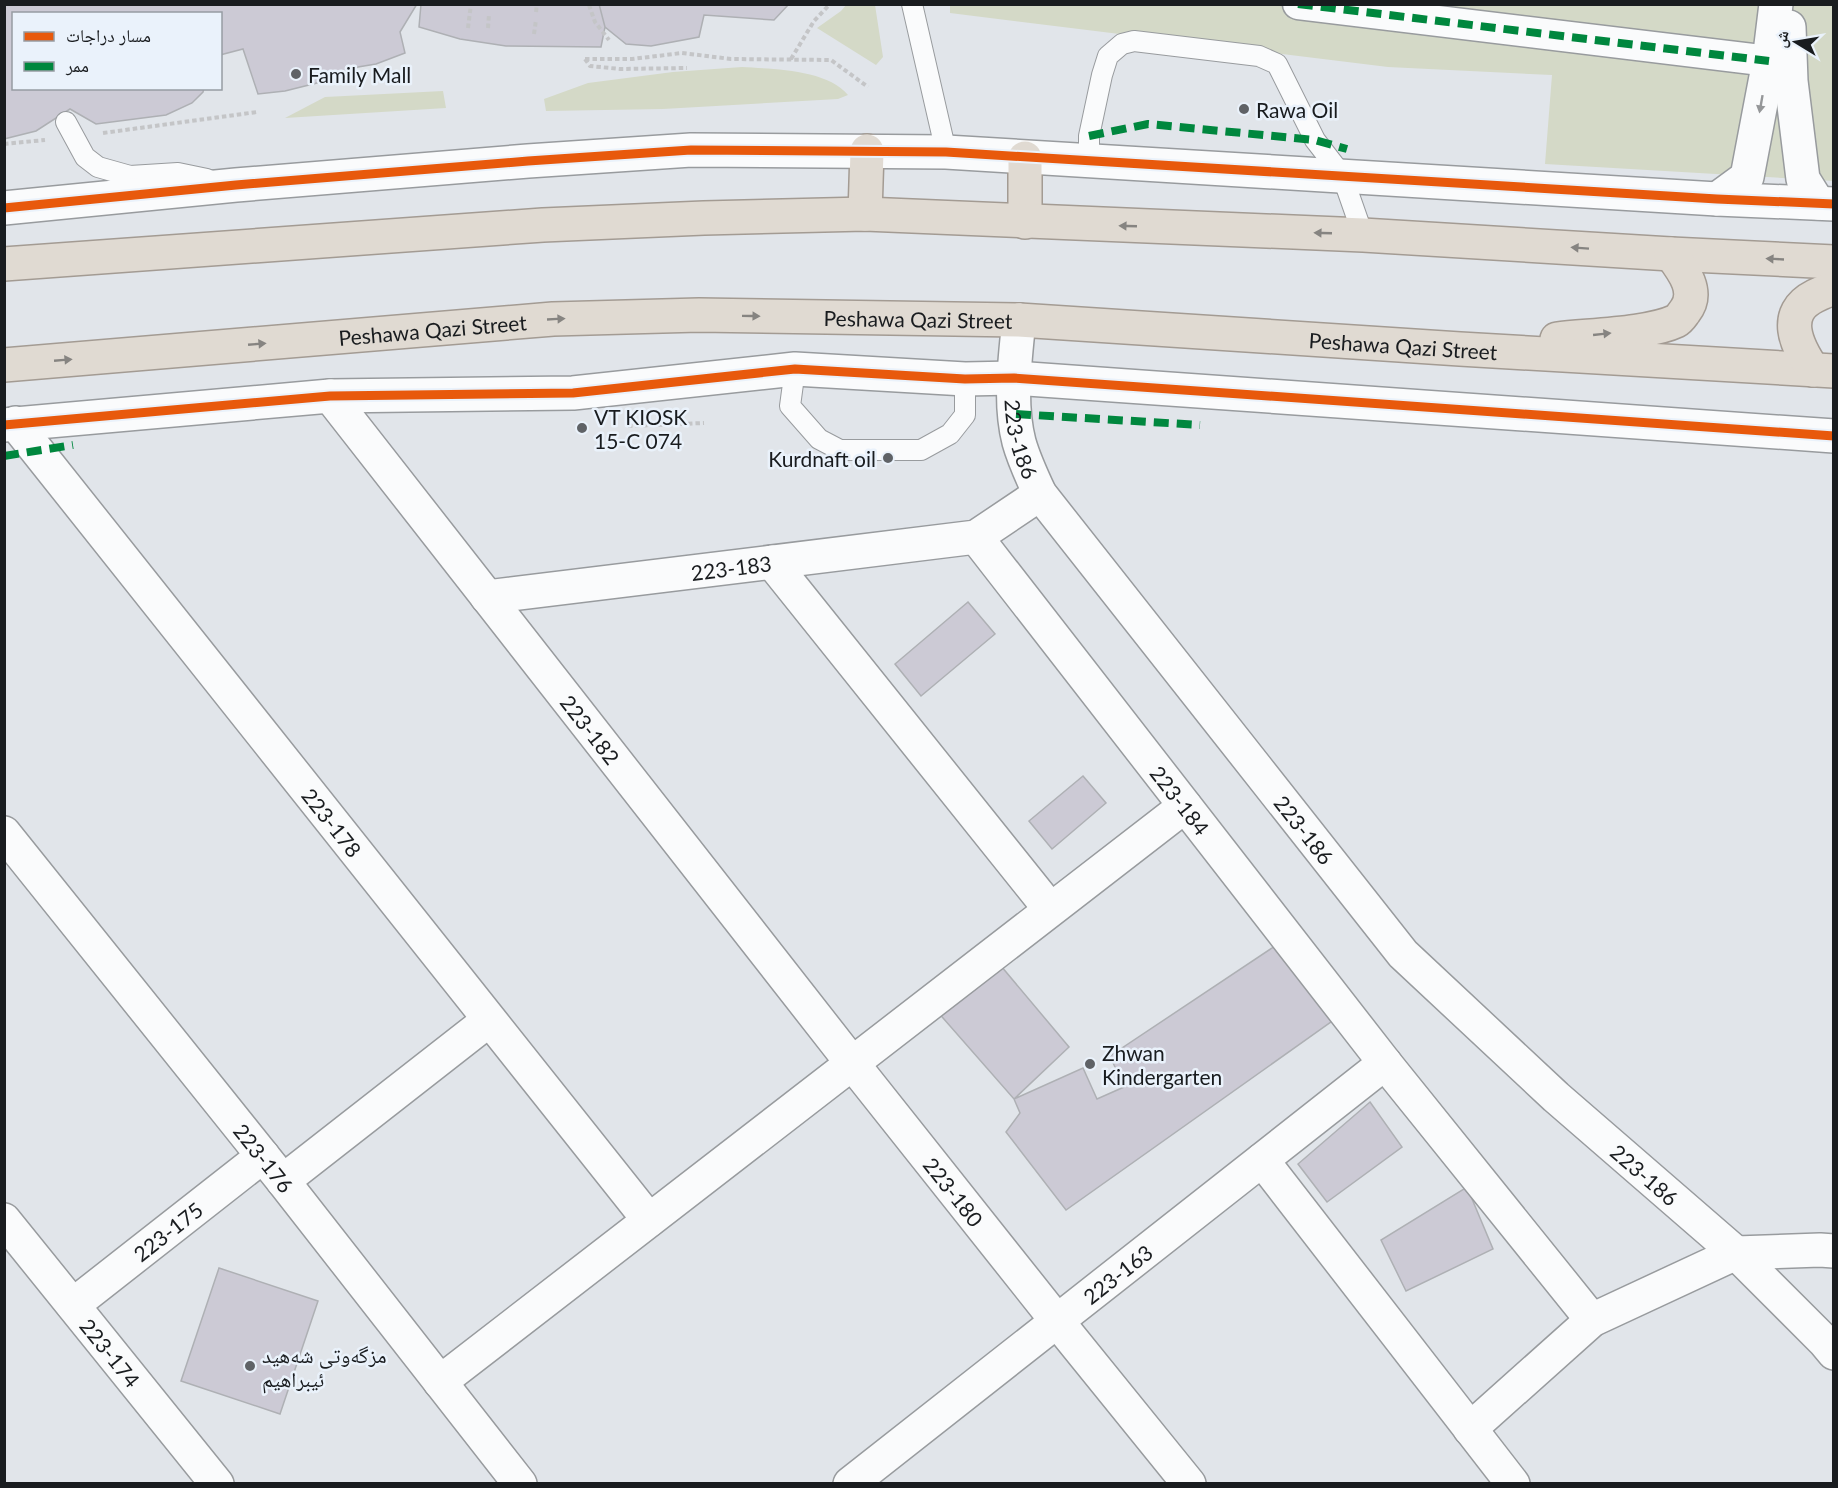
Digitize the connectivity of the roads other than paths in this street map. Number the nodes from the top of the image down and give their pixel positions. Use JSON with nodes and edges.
{"nodes":[{"id":1,"x":912,"y":4,"type":"edge"},
{"id":2,"x":1298,"y":4,"type":"edge"},
{"id":3,"x":1776,"y":4,"type":"edge"},
{"id":4,"x":1789,"y":4,"type":"edge"},
{"id":5,"x":1769,"y":61,"type":"junction"},
{"id":6,"x":70,"y":129,"type":"road end"},
{"id":7,"x":867,"y":151,"type":"junction"},
{"id":8,"x":946,"y":152,"type":"junction"},
{"id":9,"x":1025,"y":158,"type":"junction"},
{"id":10,"x":1089,"y":161,"type":"junction"},
{"id":11,"x":1342,"y":175,"type":"junction"},
{"id":12,"x":236,"y":185,"type":"junction"},
{"id":13,"x":1717,"y":199,"type":"junction"},
{"id":14,"x":1826,"y":203,"type":"edge"},
{"id":15,"x":4,"y":208,"type":"edge"},
{"id":16,"x":865,"y":214,"type":"junction"},
{"id":17,"x":1025,"y":222,"type":"junction"},
{"id":18,"x":1363,"y":235,"type":"junction"},
{"id":19,"x":1671,"y":254,"type":"junction"},
{"id":20,"x":1833,"y":262,"type":"edge"},
{"id":21,"x":4,"y":264,"type":"edge"},
{"id":22,"x":1833,"y":289,"type":"edge"},
{"id":23,"x":1018,"y":320,"type":"junction"},
{"id":24,"x":1460,"y":349,"type":"junction"},
{"id":25,"x":4,"y":365,"type":"edge"},
{"id":26,"x":795,"y":369,"type":"junction"},
{"id":27,"x":1823,"y":370,"type":"edge"},
{"id":28,"x":1014,"y":378,"type":"junction"},
{"id":29,"x":965,"y":379,"type":"junction"},
{"id":30,"x":330,"y":396,"type":"junction"},
{"id":31,"x":10,"y":424,"type":"edge"},
{"id":32,"x":1833,"y":436,"type":"edge"},
{"id":33,"x":1040,"y":494,"type":"junction"},
{"id":34,"x":976,"y":537,"type":"junction"},
{"id":35,"x":772,"y":562,"type":"junction"},
{"id":36,"x":487,"y":597,"type":"junction"},
{"id":37,"x":1185,"y":806,"type":"junction"},
{"id":38,"x":4,"y":833,"type":"edge"},
{"id":39,"x":1050,"y":909,"type":"junction"},
{"id":40,"x":489,"y":1020,"type":"junction"},
{"id":41,"x":852,"y":1063,"type":"junction"},
{"id":42,"x":1385,"y":1063,"type":"junction"},
{"id":43,"x":263,"y":1156,"type":"junction"},
{"id":44,"x":1262,"y":1160,"type":"junction"},
{"id":45,"x":283,"y":1181,"type":"junction"},
{"id":46,"x":4,"y":1220,"type":"edge"},
{"id":47,"x":649,"y":1220,"type":"junction"},
{"id":48,"x":1833,"y":1251,"type":"edge"},
{"id":49,"x":1736,"y":1253,"type":"junction"},
{"id":50,"x":73,"y":1305,"type":"junction"},
{"id":51,"x":1593,"y":1320,"type":"junction"},
{"id":52,"x":1057,"y":1321,"type":"junction"},
{"id":53,"x":1830,"y":1344,"type":"edge"},
{"id":54,"x":440,"y":1382,"type":"junction"},
{"id":55,"x":1470,"y":1429,"type":"junction"},
{"id":56,"x":854,"y":1482,"type":"edge"},
{"id":57,"x":217,"y":1484,"type":"edge"},
{"id":58,"x":520,"y":1484,"type":"edge"},
{"id":59,"x":1189,"y":1484,"type":"edge"},
{"id":60,"x":1513,"y":1484,"type":"edge"}],
"edges":[{"from":1,"to":8,"type":"lane"},
{"from":2,"to":5,"type":"street"},
{"from":3,"to":5,"type":"street"},
{"from":4,"to":14,"type":"street"},
{"from":5,"to":13,"type":"street","one_way":true},
{"from":6,"to":12,"type":"lane"},
{"from":7,"to":8,"type":"street"},
{"from":7,"to":12,"type":"street"},
{"from":7,"to":16,"type":"highway"},
{"from":8,"to":9,"type":"street"},
{"from":9,"to":10,"type":"street"},
{"from":9,"to":17,"type":"highway"},
{"from":10,"to":11,"type":"street"},
{"from":10,"to":11,"type":"lane"},
{"from":11,"to":13,"type":"street"},
{"from":11,"to":18,"type":"lane"},
{"from":12,"to":15,"type":"street"},
{"from":13,"to":14,"type":"street"},
{"from":16,"to":17,"type":"highway"},
{"from":16,"to":21,"type":"highway"},
{"from":18,"to":17,"type":"highway","one_way":true},
{"from":19,"to":18,"type":"highway","one_way":true},
{"from":20,"to":19,"type":"highway","one_way":true},
{"from":24,"to":19,"type":"highway","one_way":true},
{"from":22,"to":27,"type":"highway"},
{"from":23,"to":24,"type":"highway","name":"Peshawa Qazi Street"},
{"from":25,"to":23,"type":"highway","name":"Peshawa Qazi Street","one_way":true},
{"from":23,"to":28,"type":"street","name":"223-186"},
{"from":24,"to":27,"type":"highway","name":"Peshawa Qazi Street"},
{"from":26,"to":29,"type":"street"},
{"from":26,"to":29,"type":"lane"},
{"from":26,"to":30,"type":"street"},
{"from":28,"to":29,"type":"street"},
{"from":28,"to":32,"type":"street"},
{"from":28,"to":33,"type":"street","name":"223-186"},
{"from":30,"to":31,"type":"street"},
{"from":30,"to":36,"type":"street","name":"223-182"},
{"from":31,"to":40,"type":"street","name":"223-178"},
{"from":33,"to":34,"type":"street"},
{"from":33,"to":49,"type":"street","name":"223-186"},
{"from":34,"to":35,"type":"street","name":"223-183"},
{"from":34,"to":37,"type":"street","name":"223-184"},
{"from":35,"to":36,"type":"street","name":"223-183"},
{"from":35,"to":39,"type":"street"},
{"from":36,"to":41,"type":"street","name":"223-182"},
{"from":37,"to":39,"type":"street"},
{"from":37,"to":42,"type":"street","name":"223-184"},
{"from":38,"to":43,"type":"street","name":"223-176"},
{"from":39,"to":41,"type":"street"},
{"from":40,"to":45,"type":"street"},
{"from":40,"to":47,"type":"street","name":"223-178"},
{"from":41,"to":47,"type":"street"},
{"from":41,"to":52,"type":"street","name":"223-180"},
{"from":42,"to":44,"type":"street","name":"223-163"},
{"from":42,"to":51,"type":"street","name":"223-184"},
{"from":43,"to":45,"type":"street","name":"223-176"},
{"from":43,"to":50,"type":"street","name":"223-175"},
{"from":44,"to":52,"type":"street","name":"223-163"},
{"from":44,"to":55,"type":"street"},
{"from":45,"to":54,"type":"street","name":"223-176"},
{"from":46,"to":50,"type":"street","name":"223-174"},
{"from":47,"to":54,"type":"street"},
{"from":48,"to":49,"type":"street"},
{"from":49,"to":51,"type":"street"},
{"from":49,"to":53,"type":"street","name":"223-186"},
{"from":50,"to":57,"type":"street","name":"223-174"},
{"from":51,"to":55,"type":"street"},
{"from":52,"to":56,"type":"street","name":"223-163"},
{"from":52,"to":59,"type":"street","name":"223-180"},
{"from":54,"to":58,"type":"street","name":"223-176"},
{"from":55,"to":60,"type":"street"}]}
